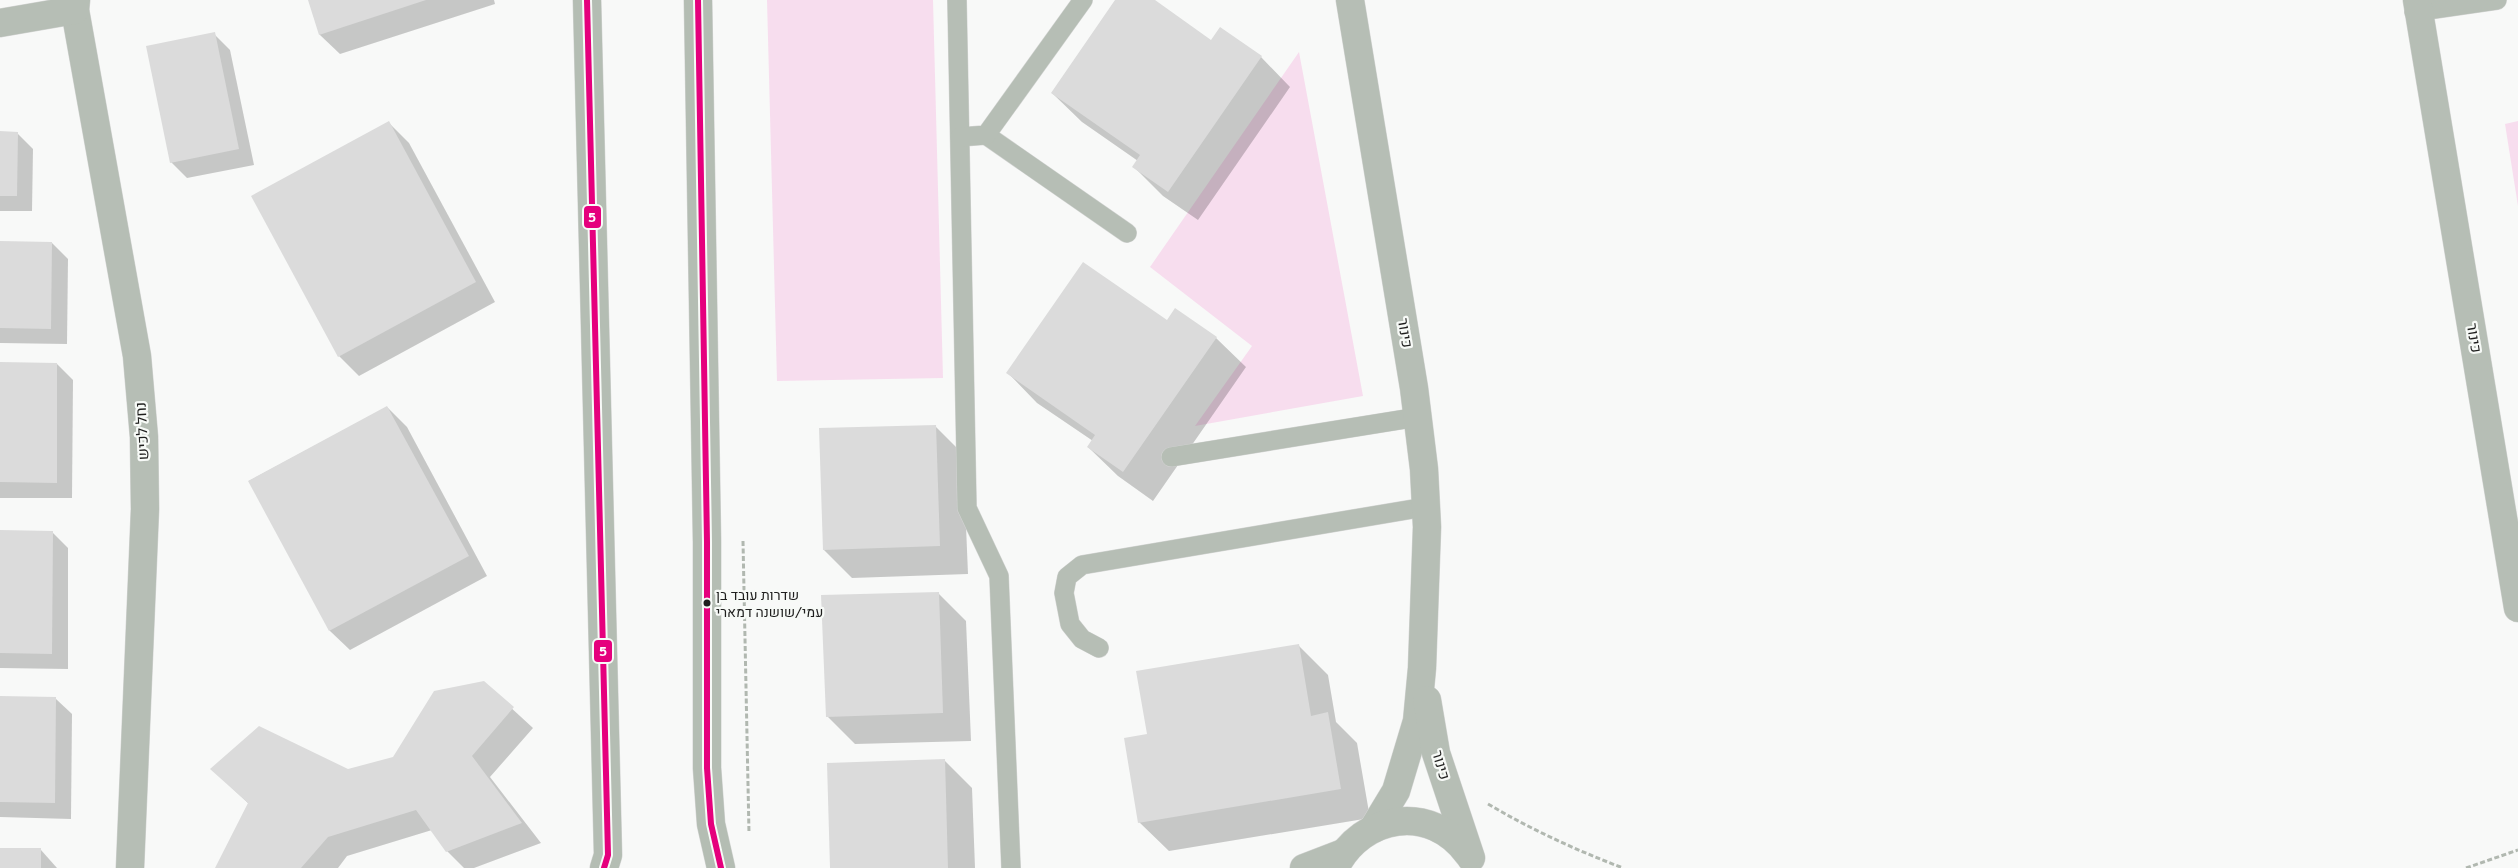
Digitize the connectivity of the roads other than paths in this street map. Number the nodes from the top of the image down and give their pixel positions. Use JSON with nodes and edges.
{"nodes":[{"id":1,"x":587,"y":0,"type":"edge"},
{"id":2,"x":698,"y":0,"type":"edge"},
{"id":3,"x":957,"y":0,"type":"edge"},
{"id":4,"x":1083,"y":0,"type":"edge"},
{"id":5,"x":1350,"y":0,"type":"edge"},
{"id":6,"x":2497,"y":0,"type":"edge"},
{"id":7,"x":75,"y":5,"type":"edge"},
{"id":8,"x":2415,"y":6,"type":"edge"},
{"id":9,"x":0,"y":23,"type":"edge"},
{"id":10,"x":986,"y":135,"type":"junction"},
{"id":11,"x":960,"y":136,"type":"junction"},
{"id":12,"x":1127,"y":233,"type":"dead end"},
{"id":13,"x":1418,"y":417,"type":"junction"},
{"id":14,"x":1171,"y":457,"type":"dead end"},
{"id":15,"x":1425,"y":507,"type":"junction"},
{"id":16,"x":2518,"y":608,"type":"edge"},
{"id":17,"x":1099,"y":648,"type":"dead end"},
{"id":18,"x":1422,"y":668,"type":"junction"},
{"id":19,"x":1373,"y":829,"type":"junction"},
{"id":20,"x":1339,"y":860,"type":"edge"},
{"id":21,"x":1474,"y":863,"type":"edge"},
{"id":22,"x":130,"y":868,"type":"edge"},
{"id":23,"x":604,"y":868,"type":"edge"},
{"id":24,"x":721,"y":868,"type":"edge"},
{"id":25,"x":1011,"y":868,"type":"edge"},
{"id":26,"x":1304,"y":868,"type":"edge"}],
"edges":[{"from":1,"to":23,"type":"main road"},
{"from":2,"to":24,"type":"main road"},
{"from":3,"to":11,"type":"lane"},
{"from":4,"to":10,"type":"lane"},
{"from":5,"to":13,"type":"street","name":"כינור"},
{"from":6,"to":8,"type":"lane"},
{"from":7,"to":9,"type":"street"},
{"from":7,"to":22,"type":"street","name":"נחל לכיש"},
{"from":8,"to":16,"type":"street","name":"כינור"},
{"from":10,"to":11,"type":"lane"},
{"from":10,"to":12,"type":"lane"},
{"from":11,"to":25,"type":"lane"},
{"from":13,"to":14,"type":"lane"},
{"from":13,"to":15,"type":"street","name":"כינור"},
{"from":15,"to":17,"type":"lane"},
{"from":15,"to":18,"type":"street","name":"כינור"},
{"from":18,"to":19,"type":"street","name":"כינור"},
{"from":18,"to":21,"type":"street","name":"כינור"},
{"from":19,"to":20,"type":"street"},
{"from":19,"to":21,"type":"street"},
{"from":20,"to":26,"type":"street"}]}
